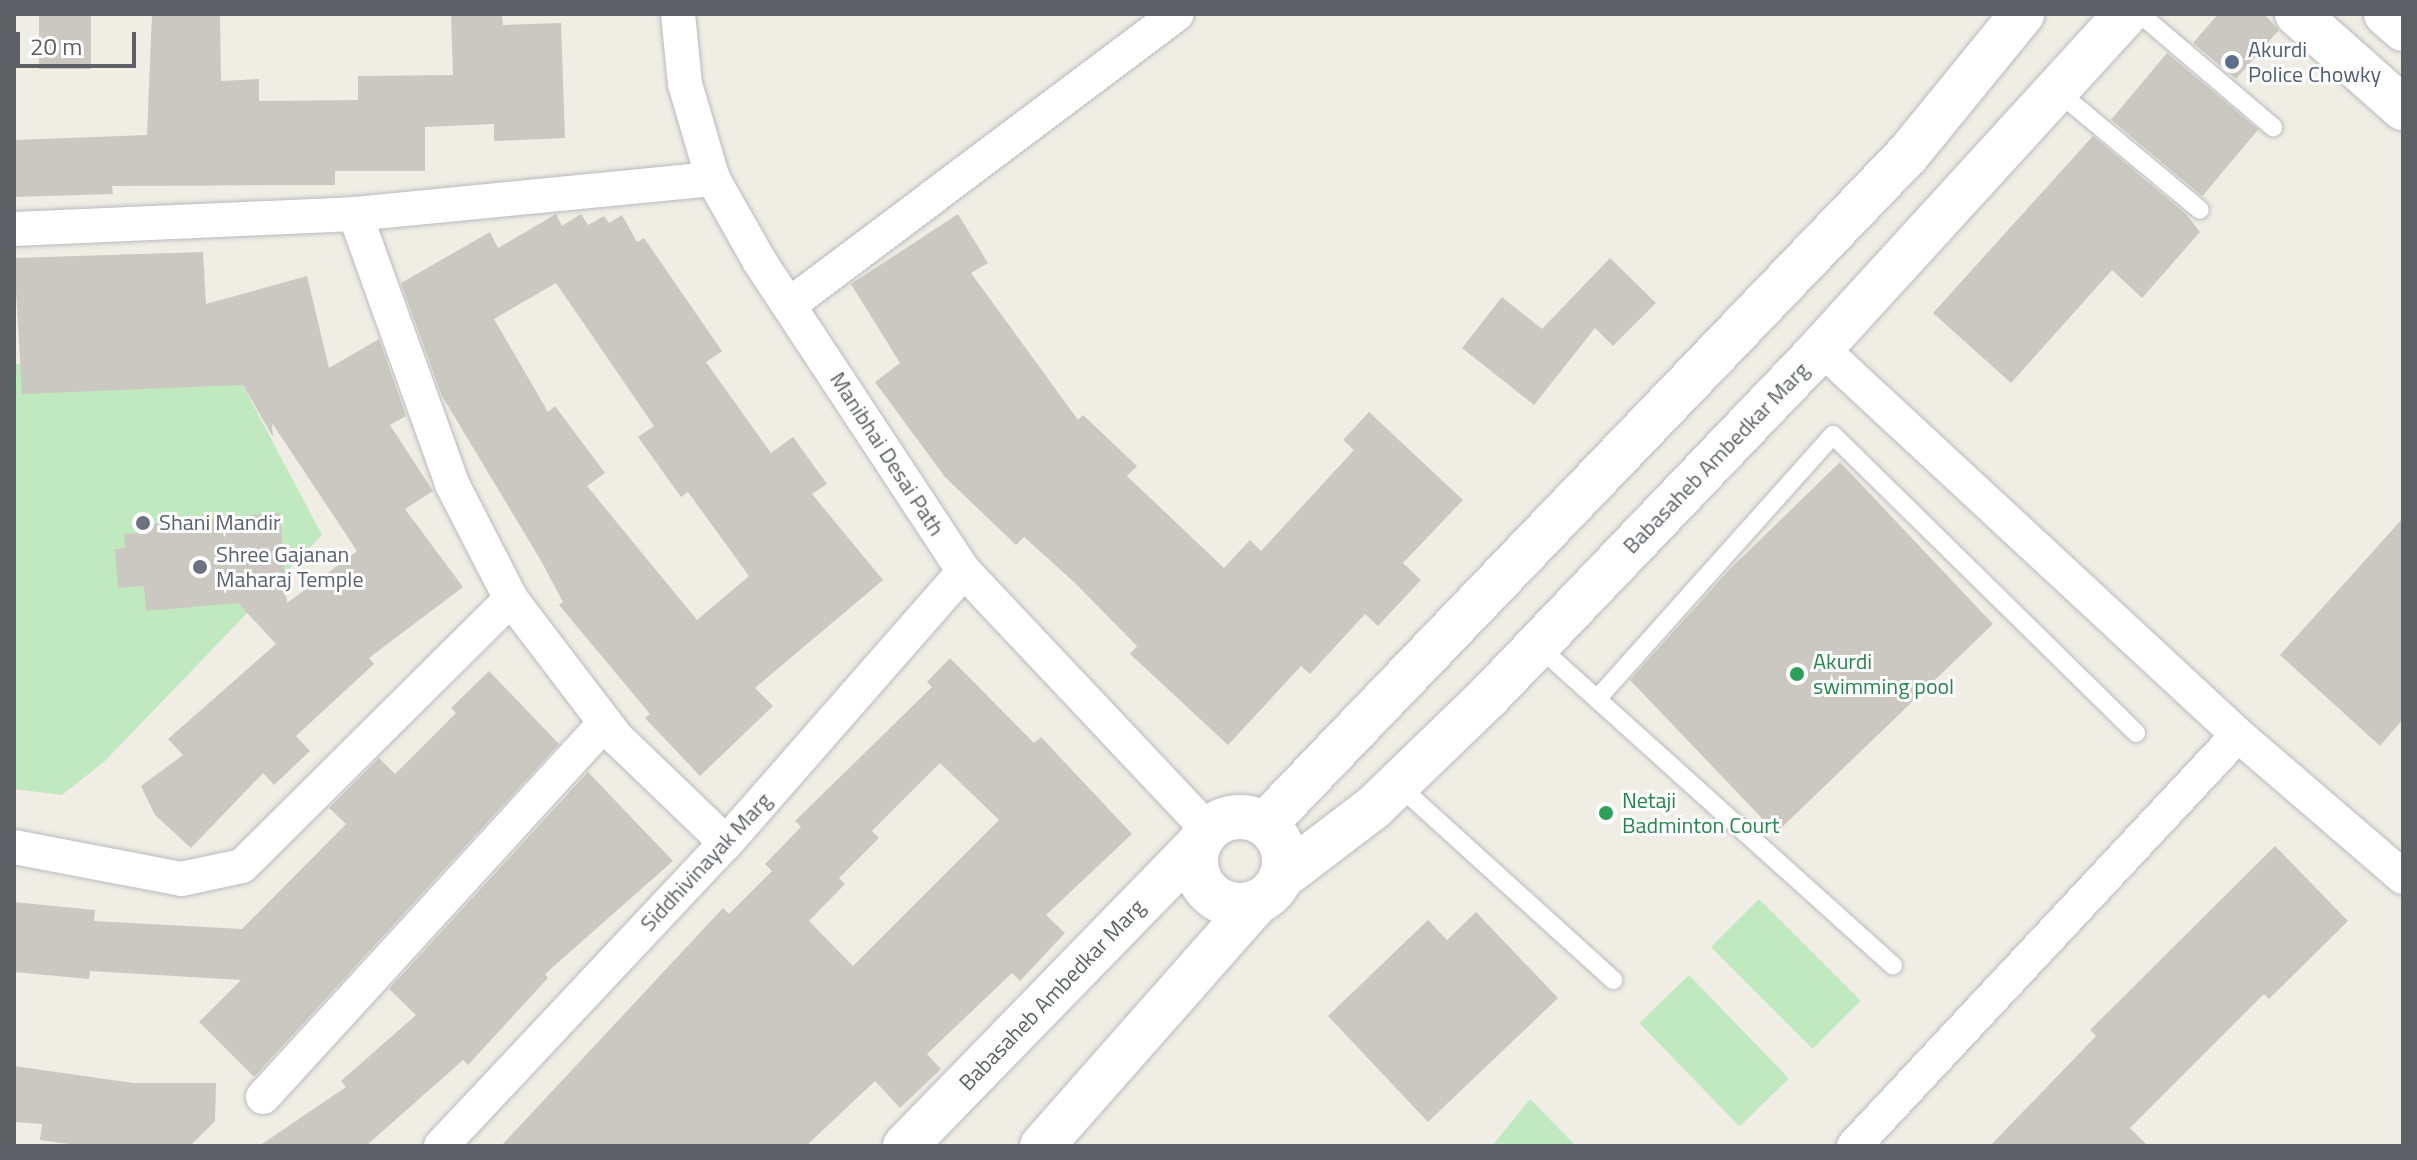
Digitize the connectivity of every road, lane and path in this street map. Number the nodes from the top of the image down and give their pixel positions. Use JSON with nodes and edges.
{"nodes":[{"id":1,"x":678,"y":14,"type":"edge"},
{"id":2,"x":1177,"y":14,"type":"edge"},
{"id":3,"x":2022,"y":14,"type":"edge"},
{"id":4,"x":2126,"y":14,"type":"edge"},
{"id":5,"x":2140,"y":14,"type":"edge"},
{"id":6,"x":2297,"y":14,"type":"edge"},
{"id":7,"x":2386,"y":14,"type":"edge"},
{"id":8,"x":2403,"y":29,"type":"edge"},
{"id":9,"x":2056,"y":90,"type":"junction"},
{"id":10,"x":2403,"y":108,"type":"edge"},
{"id":11,"x":2273,"y":127,"type":"dead end"},
{"id":12,"x":713,"y":179,"type":"junction"},
{"id":13,"x":2200,"y":210,"type":"dead end"},
{"id":14,"x":355,"y":214,"type":"junction"},
{"id":15,"x":14,"y":229,"type":"edge"},
{"id":16,"x":789,"y":305,"type":"junction"},
{"id":17,"x":1821,"y":348,"type":"junction"},
{"id":18,"x":964,"y":571,"type":"junction"},
{"id":19,"x":511,"y":599,"type":"junction"},
{"id":20,"x":1537,"y":645,"type":"junction"},
{"id":21,"x":1597,"y":699,"type":"junction"},
{"id":22,"x":605,"y":723,"type":"junction"},
{"id":23,"x":2136,"y":733,"type":"dead end"},
{"id":24,"x":2238,"y":735,"type":"junction"},
{"id":25,"x":1397,"y":784,"type":"junction"},
{"id":26,"x":1265,"y":824,"type":"junction"},
{"id":27,"x":1204,"y":837,"type":"junction"},
{"id":28,"x":726,"y":843,"type":"junction"},
{"id":29,"x":14,"y":847,"type":"edge"},
{"id":30,"x":2403,"y":877,"type":"edge"},
{"id":31,"x":1269,"y":890,"type":"junction"},
{"id":32,"x":1893,"y":965,"type":"dead end"},
{"id":33,"x":1613,"y":980,"type":"dead end"},
{"id":34,"x":263,"y":1097,"type":"dead end"},
{"id":35,"x":1868,"y":1141,"type":"edge"},
{"id":36,"x":441,"y":1146,"type":"edge"},
{"id":37,"x":905,"y":1146,"type":"edge"},
{"id":38,"x":1042,"y":1146,"type":"edge"}],
"edges":[{"from":1,"to":12,"type":"street","name":"Manibhai Desai Path"},
{"from":2,"to":16,"type":"street"},
{"from":3,"to":26,"type":"main road"},
{"from":4,"to":9,"type":"main road","name":"Babasaheb Ambedkar Marg"},
{"from":5,"to":11,"type":"lane"},
{"from":6,"to":10,"type":"main road"},
{"from":7,"to":8,"type":"main road"},
{"from":9,"to":13,"type":"lane"},
{"from":9,"to":17,"type":"main road","name":"Babasaheb Ambedkar Marg"},
{"from":12,"to":14,"type":"street"},
{"from":12,"to":16,"type":"street","name":"Manibhai Desai Path"},
{"from":14,"to":15,"type":"street"},
{"from":14,"to":19,"type":"street"},
{"from":16,"to":18,"type":"street","name":"Manibhai Desai Path"},
{"from":17,"to":20,"type":"main road","name":"Babasaheb Ambedkar Marg"},
{"from":17,"to":24,"type":"street"},
{"from":18,"to":27,"type":"street","name":"Manibhai Desai Path"},
{"from":18,"to":28,"type":"street","name":"Siddhivinayak Marg"},
{"from":19,"to":22,"type":"street"},
{"from":19,"to":29,"type":"street"},
{"from":20,"to":21,"type":"lane"},
{"from":20,"to":25,"type":"main road","name":"Babasaheb Ambedkar Marg"},
{"from":21,"to":23,"type":"lane"},
{"from":21,"to":32,"type":"lane"},
{"from":22,"to":28,"type":"street"},
{"from":22,"to":34,"type":"street"},
{"from":24,"to":30,"type":"street"},
{"from":24,"to":35,"type":"street"},
{"from":25,"to":31,"type":"main road","name":"Babasaheb Ambedkar Marg"},
{"from":25,"to":33,"type":"lane"},
{"from":26,"to":27,"type":"main road"},
{"from":26,"to":31,"type":"main road"},
{"from":27,"to":31,"type":"main road"},
{"from":27,"to":37,"type":"main road","name":"Babasaheb Ambedkar Marg"},
{"from":28,"to":36,"type":"street","name":"Siddhivinayak Marg"},
{"from":31,"to":38,"type":"main road","name":"Babasaheb Ambedkar Marg"}]}
